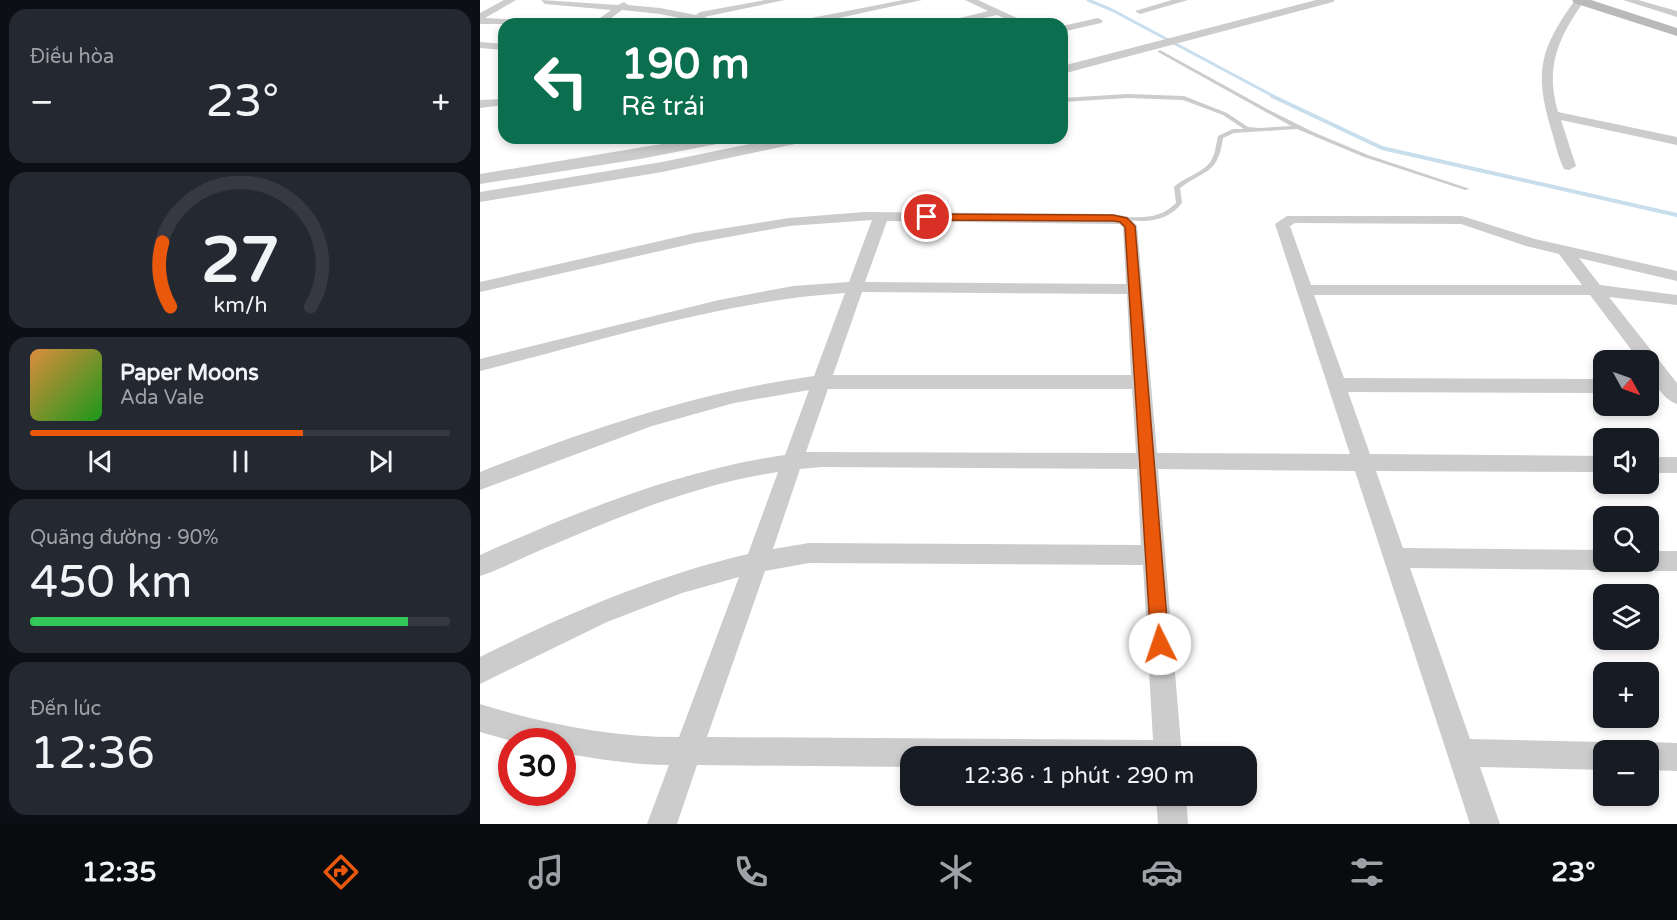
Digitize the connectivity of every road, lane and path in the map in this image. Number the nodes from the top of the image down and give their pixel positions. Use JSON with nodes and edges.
{"nodes":[{"id":1,"x":494,"y":0,"type":"edge"},
{"id":2,"x":511,"y":0,"type":"edge"},
{"id":3,"x":630,"y":0,"type":"edge"},
{"id":4,"x":774,"y":0,"type":"edge"},
{"id":5,"x":917,"y":0,"type":"edge"},
{"id":6,"x":970,"y":0,"type":"edge"},
{"id":7,"x":1283,"y":0,"type":"edge"},
{"id":8,"x":1329,"y":0,"type":"edge"},
{"id":9,"x":1579,"y":0,"type":"edge"},
{"id":10,"x":1628,"y":0,"type":"edge"},
{"id":11,"x":552,"y":1,"type":"edge"},
{"id":12,"x":1178,"y":1,"type":"edge"},
{"id":13,"x":480,"y":7,"type":"edge"},
{"id":14,"x":621,"y":7,"type":"junction"},
{"id":15,"x":1140,"y":11,"type":"dead end"},
{"id":16,"x":998,"y":12,"type":"junction"},
{"id":17,"x":1677,"y":14,"type":"edge"},
{"id":18,"x":690,"y":16,"type":"junction"},
{"id":19,"x":605,"y":18,"type":"edge"},
{"id":20,"x":698,"y":18,"type":"edge"},
{"id":21,"x":826,"y":18,"type":"edge"},
{"id":22,"x":969,"y":18,"type":"edge"},
{"id":23,"x":1012,"y":18,"type":"edge"},
{"id":24,"x":480,"y":19,"type":"edge"},
{"id":25,"x":498,"y":20,"type":"edge"},
{"id":26,"x":1098,"y":21,"type":"dead end"},
{"id":27,"x":1068,"y":28,"type":"edge"},
{"id":28,"x":1677,"y":32,"type":"edge"},
{"id":29,"x":1128,"y":39,"type":"dead end"},
{"id":30,"x":482,"y":47,"type":"edge"},
{"id":31,"x":498,"y":47,"type":"edge"},
{"id":32,"x":1160,"y":51,"type":"dead end"},
{"id":33,"x":1068,"y":68,"type":"edge"},
{"id":34,"x":498,"y":95,"type":"edge"},
{"id":35,"x":1068,"y":100,"type":"edge"},
{"id":36,"x":498,"y":103,"type":"edge"},
{"id":37,"x":483,"y":104,"type":"edge"},
{"id":38,"x":1554,"y":115,"type":"junction"},
{"id":39,"x":1299,"y":127,"type":"junction"},
{"id":40,"x":1259,"y":130,"type":"junction"},
{"id":41,"x":1677,"y":141,"type":"edge"},
{"id":42,"x":689,"y":144,"type":"edge"},
{"id":43,"x":771,"y":144,"type":"edge"},
{"id":44,"x":1569,"y":166,"type":"dead end"},
{"id":45,"x":480,"y":179,"type":"edge"},
{"id":46,"x":1467,"y":189,"type":"dead end"},
{"id":47,"x":480,"y":197,"type":"edge"},
{"id":48,"x":881,"y":216,"type":"junction"},
{"id":49,"x":1131,"y":219,"type":"dead end"},
{"id":50,"x":1564,"y":250,"type":"junction"},
{"id":51,"x":1677,"y":276,"type":"edge"},
{"id":52,"x":480,"y":287,"type":"edge"},
{"id":53,"x":855,"y":287,"type":"junction"},
{"id":54,"x":1134,"y":289,"type":"junction"},
{"id":55,"x":1304,"y":290,"type":"junction"},
{"id":56,"x":1595,"y":290,"type":"junction"},
{"id":57,"x":1677,"y":300,"type":"edge"},
{"id":58,"x":480,"y":365,"type":"edge"},
{"id":59,"x":821,"y":382,"type":"junction"},
{"id":60,"x":1141,"y":382,"type":"junction"},
{"id":61,"x":1336,"y":385,"type":"junction"},
{"id":62,"x":1593,"y":386,"type":"edge"},
{"id":63,"x":1659,"y":388,"type":"edge"},
{"id":64,"x":1674,"y":390,"type":"edge"},
{"id":65,"x":792,"y":461,"type":"junction"},
{"id":66,"x":1147,"y":461,"type":"junction"},
{"id":67,"x":1362,"y":463,"type":"junction"},
{"id":68,"x":1593,"y":465,"type":"edge"},
{"id":69,"x":1659,"y":465,"type":"edge"},
{"id":70,"x":1677,"y":465,"type":"edge"},
{"id":71,"x":480,"y":481,"type":"edge"},
{"id":72,"x":1153,"y":555,"type":"junction"},
{"id":73,"x":1395,"y":558,"type":"junction"},
{"id":74,"x":1593,"y":560,"type":"edge"},
{"id":75,"x":1659,"y":561,"type":"edge"},
{"id":76,"x":1677,"y":561,"type":"edge"},
{"id":77,"x":756,"y":563,"type":"junction"},
{"id":78,"x":480,"y":566,"type":"edge"},
{"id":79,"x":480,"y":670,"type":"edge"},
{"id":80,"x":480,"y":718,"type":"edge"},
{"id":81,"x":1167,"y":746,"type":"edge"},
{"id":82,"x":688,"y":751,"type":"junction"},
{"id":83,"x":900,"y":753,"type":"edge"},
{"id":84,"x":1461,"y":753,"type":"junction"},
{"id":85,"x":1593,"y":756,"type":"edge"},
{"id":86,"x":1659,"y":756,"type":"edge"},
{"id":87,"x":1677,"y":757,"type":"edge"},
{"id":88,"x":1172,"y":806,"type":"edge"},
{"id":89,"x":662,"y":824,"type":"edge"},
{"id":90,"x":1173,"y":824,"type":"edge"},
{"id":91,"x":1485,"y":824,"type":"edge"}],
"edges":[{"from":1,"to":13,"type":"street"},
{"from":2,"to":24,"type":"street"},
{"from":3,"to":14,"type":"street"},
{"from":4,"to":18,"type":"street"},
{"from":5,"to":21,"type":"street"},
{"from":6,"to":16,"type":"street"},
{"from":7,"to":29,"type":"street"},
{"from":8,"to":33,"type":"street"},
{"from":9,"to":28,"type":"main road"},
{"from":9,"to":38,"type":"street"},
{"from":10,"to":17,"type":"street"},
{"from":11,"to":14,"type":"street"},
{"from":12,"to":15,"type":"street"},
{"from":14,"to":18,"type":"street"},
{"from":14,"to":19,"type":"street"},
{"from":16,"to":22,"type":"street"},
{"from":16,"to":23,"type":"street"},
{"from":18,"to":20,"type":"street"},
{"from":24,"to":25,"type":"street"},
{"from":26,"to":27,"type":"street"},
{"from":30,"to":31,"type":"street"},
{"from":32,"to":39,"type":"lane"},
{"from":34,"to":37,"type":"street"},
{"from":35,"to":40,"type":"lane"},
{"from":36,"to":37,"type":"street"},
{"from":38,"to":41,"type":"street"},
{"from":38,"to":44,"type":"street"},
{"from":39,"to":40,"type":"lane"},
{"from":39,"to":46,"type":"lane"},
{"from":40,"to":49,"type":"lane"},
{"from":42,"to":45,"type":"street"},
{"from":43,"to":47,"type":"street"},
{"from":48,"to":52,"type":"street"},
{"from":48,"to":53,"type":"street"},
{"from":48,"to":54,"type":"street"},
{"from":50,"to":51,"type":"street"},
{"from":50,"to":55,"type":"street"},
{"from":50,"to":56,"type":"street"},
{"from":53,"to":54,"type":"street"},
{"from":53,"to":58,"type":"street"},
{"from":53,"to":59,"type":"street"},
{"from":54,"to":60,"type":"street"},
{"from":55,"to":56,"type":"street"},
{"from":55,"to":61,"type":"street"},
{"from":56,"to":57,"type":"street"},
{"from":56,"to":64,"type":"street"},
{"from":59,"to":60,"type":"street"},
{"from":59,"to":65,"type":"street"},
{"from":59,"to":71,"type":"street"},
{"from":60,"to":66,"type":"street"},
{"from":61,"to":62,"type":"street"},
{"from":61,"to":67,"type":"street"},
{"from":63,"to":64,"type":"street"},
{"from":65,"to":66,"type":"street"},
{"from":65,"to":77,"type":"street"},
{"from":65,"to":78,"type":"street"},
{"from":66,"to":67,"type":"street"},
{"from":66,"to":72,"type":"street"},
{"from":67,"to":68,"type":"street"},
{"from":67,"to":73,"type":"street"},
{"from":69,"to":70,"type":"street"},
{"from":72,"to":77,"type":"street"},
{"from":72,"to":81,"type":"street"},
{"from":73,"to":74,"type":"street"},
{"from":73,"to":84,"type":"street"},
{"from":75,"to":76,"type":"street"},
{"from":77,"to":79,"type":"street"},
{"from":77,"to":82,"type":"street"},
{"from":80,"to":82,"type":"street"},
{"from":82,"to":83,"type":"street"},
{"from":82,"to":89,"type":"street"},
{"from":84,"to":85,"type":"street"},
{"from":84,"to":91,"type":"street"},
{"from":86,"to":87,"type":"street"},
{"from":88,"to":90,"type":"street"}]}
